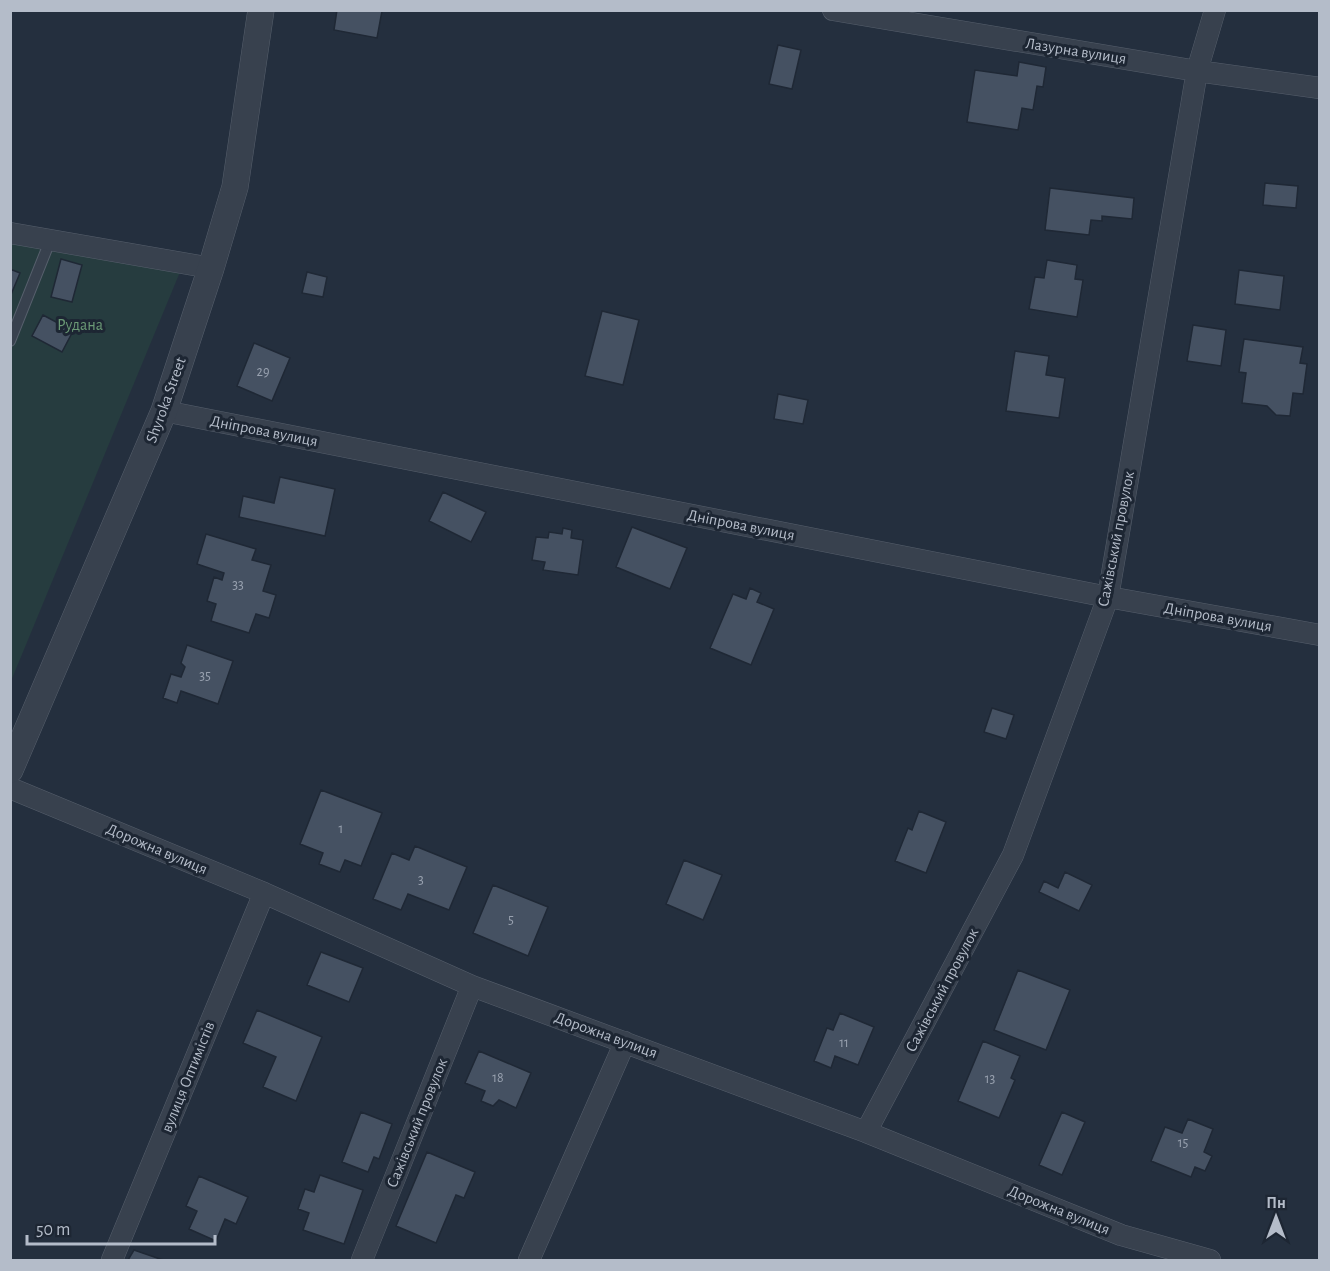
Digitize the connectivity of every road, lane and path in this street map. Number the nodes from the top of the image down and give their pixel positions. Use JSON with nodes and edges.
{"nodes":[{"id":1,"x":261,"y":10,"type":"edge"},
{"id":2,"x":833,"y":10,"type":"edge"},
{"id":3,"x":1215,"y":10,"type":"edge"},
{"id":4,"x":1197,"y":71,"type":"junction"},
{"id":5,"x":1320,"y":88,"type":"edge"},
{"id":6,"x":10,"y":233,"type":"edge"},
{"id":7,"x":50,"y":242,"type":"junction"},
{"id":8,"x":211,"y":268,"type":"junction"},
{"id":9,"x":10,"y":341,"type":"edge"},
{"id":10,"x":164,"y":411,"type":"junction"},
{"id":11,"x":1108,"y":597,"type":"junction"},
{"id":12,"x":1320,"y":635,"type":"edge"},
{"id":13,"x":10,"y":770,"type":"edge"},
{"id":14,"x":10,"y":788,"type":"edge"},
{"id":15,"x":264,"y":893,"type":"junction"},
{"id":16,"x":472,"y":986,"type":"junction"},
{"id":17,"x":625,"y":1042,"type":"junction"},
{"id":18,"x":866,"y":1132,"type":"junction"},
{"id":19,"x":112,"y":1260,"type":"edge"},
{"id":20,"x":362,"y":1260,"type":"edge"},
{"id":21,"x":529,"y":1260,"type":"edge"},
{"id":22,"x":1210,"y":1260,"type":"edge"}],
"edges":[{"from":1,"to":8,"type":"street","name":"Shyroka Street"},
{"from":2,"to":4,"type":"street","name":"Лазурна вулиця"},
{"from":3,"to":4,"type":"street","name":"Сажівський провулок"},
{"from":4,"to":5,"type":"street","name":"Лазурна вулиця"},
{"from":4,"to":11,"type":"street","name":"Сажівський провулок"},
{"from":6,"to":7,"type":"street"},
{"from":7,"to":8,"type":"street"},
{"from":7,"to":9,"type":"lane"},
{"from":8,"to":10,"type":"street","name":"Shyroka Street"},
{"from":10,"to":11,"type":"street","name":"Дніпрова вулиця"},
{"from":10,"to":13,"type":"street","name":"Shyroka Street"},
{"from":11,"to":12,"type":"street","name":"Дніпрова вулиця"},
{"from":11,"to":18,"type":"street","name":"Сажівський провулок"},
{"from":14,"to":15,"type":"street","name":"Дорожна вулиця"},
{"from":15,"to":16,"type":"street","name":"Дорожна вулиця"},
{"from":15,"to":19,"type":"street","name":"вулиця Оптимістів"},
{"from":16,"to":17,"type":"street","name":"Дорожна вулиця"},
{"from":16,"to":20,"type":"street","name":"Сажівський провулок"},
{"from":17,"to":18,"type":"street","name":"Дорожна вулиця"},
{"from":17,"to":21,"type":"street"},
{"from":18,"to":22,"type":"street","name":"Дорожна вулиця"}]}
